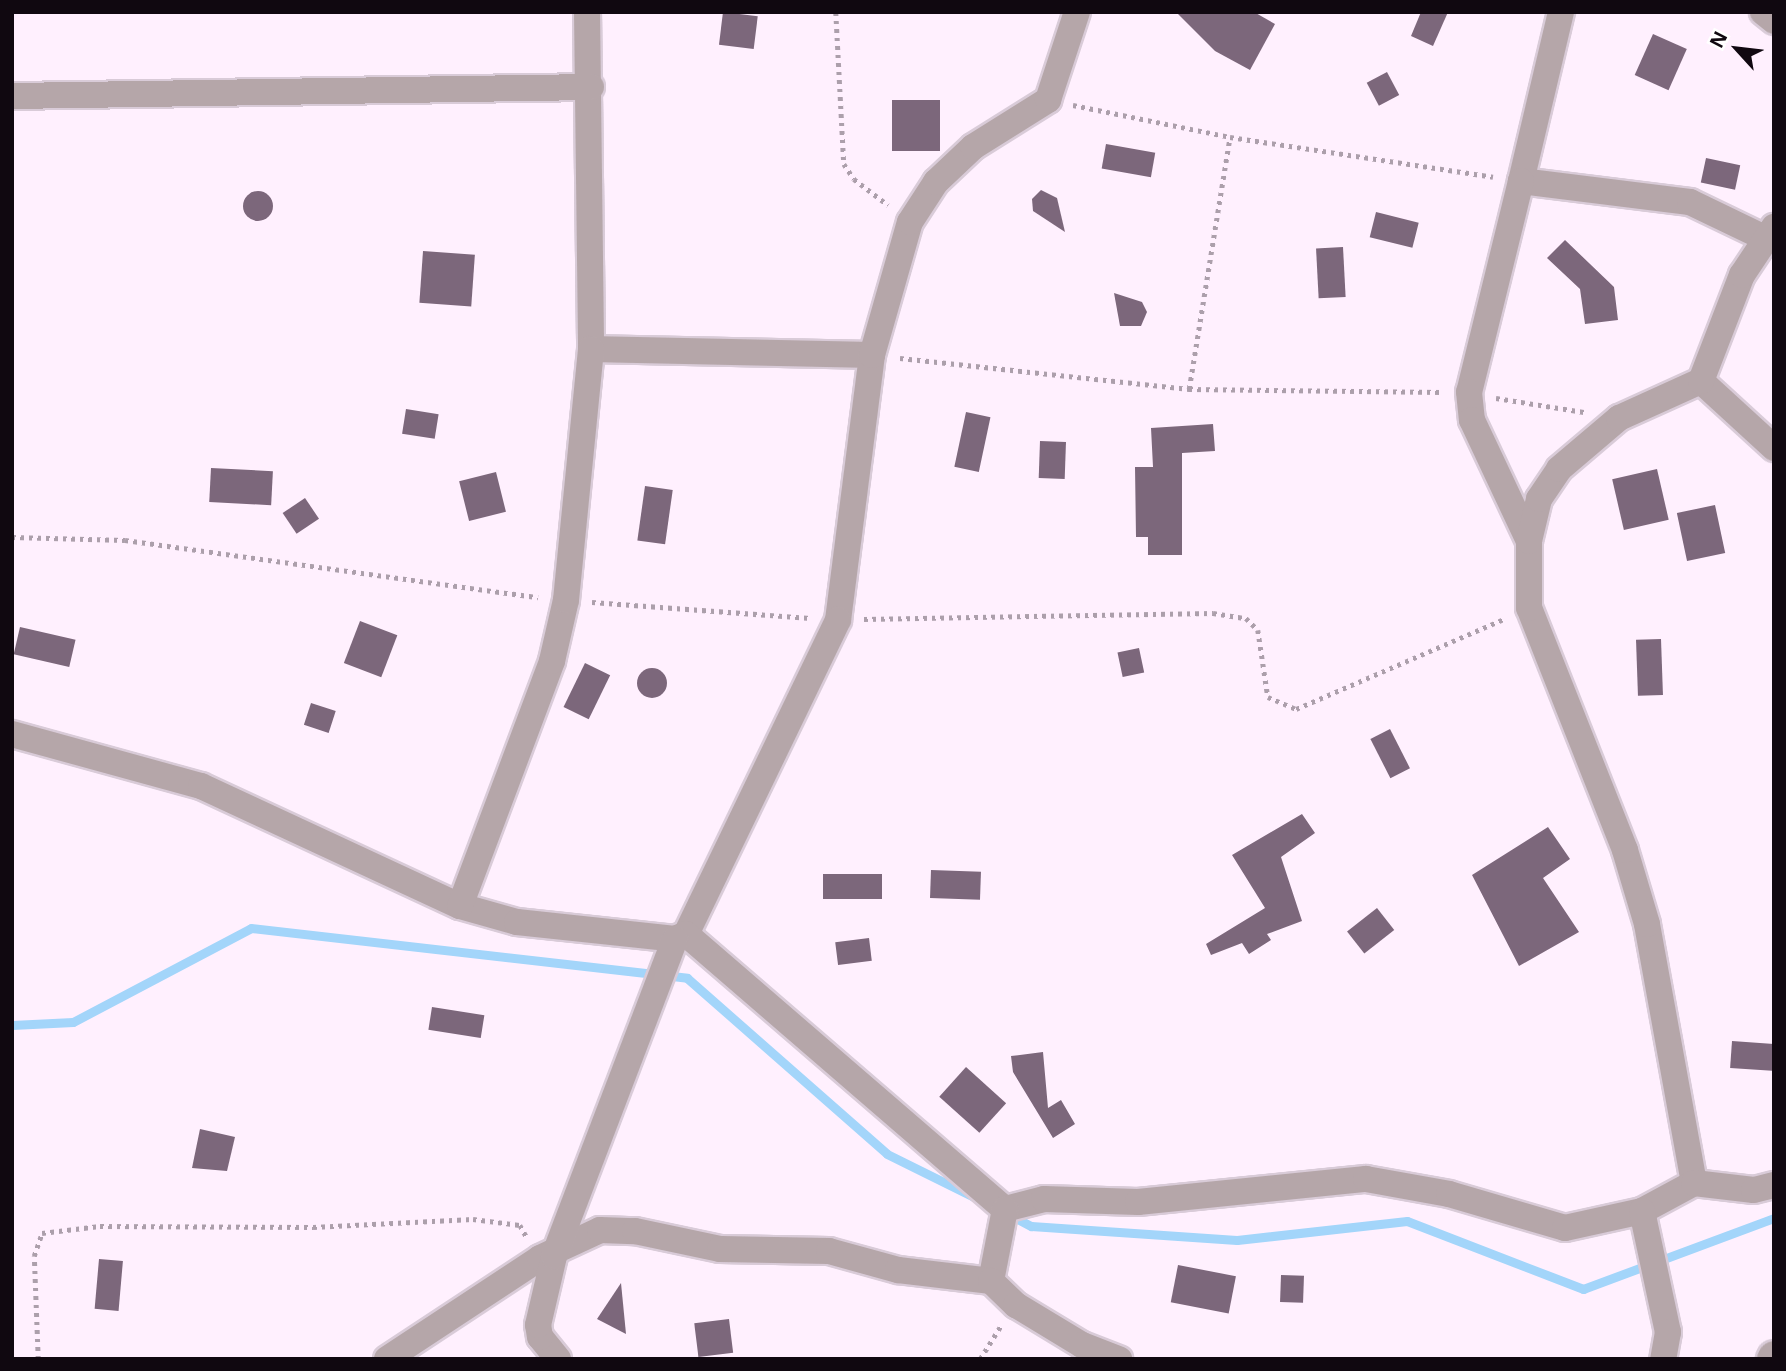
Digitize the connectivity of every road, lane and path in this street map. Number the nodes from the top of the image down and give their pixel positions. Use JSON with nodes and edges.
{"nodes":[{"id":1,"x":587,"y":12,"type":"edge"},
{"id":2,"x":836,"y":12,"type":"edge"},
{"id":3,"x":1077,"y":12,"type":"edge"},
{"id":4,"x":1561,"y":12,"type":"edge"},
{"id":5,"x":1763,"y":12,"type":"edge"},
{"id":6,"x":1774,"y":21,"type":"edge"},
{"id":7,"x":591,"y":87,"type":"junction"},
{"id":8,"x":12,"y":96,"type":"edge"},
{"id":9,"x":1048,"y":100,"type":"junction"},
{"id":10,"x":1230,"y":137,"type":"junction"},
{"id":11,"x":1521,"y":181,"type":"junction"},
{"id":12,"x":910,"y":222,"type":"junction"},
{"id":13,"x":1770,"y":233,"type":"edge"},
{"id":14,"x":591,"y":349,"type":"junction"},
{"id":15,"x":872,"y":355,"type":"junction"},
{"id":16,"x":1701,"y":381,"type":"junction"},
{"id":17,"x":1189,"y":389,"type":"junction"},
{"id":18,"x":1469,"y":392,"type":"junction"},
{"id":19,"x":1619,"y":418,"type":"junction"},
{"id":20,"x":1774,"y":448,"type":"edge"},
{"id":21,"x":12,"y":537,"type":"edge"},
{"id":22,"x":1529,"y":541,"type":"junction"},
{"id":23,"x":566,"y":600,"type":"junction"},
{"id":24,"x":1530,"y":608,"type":"junction"},
{"id":25,"x":838,"y":620,"type":"junction"},
{"id":26,"x":12,"y":734,"type":"edge"},
{"id":27,"x":460,"y":906,"type":"junction"},
{"id":28,"x":681,"y":936,"type":"junction"},
{"id":29,"x":1694,"y":1183,"type":"junction"},
{"id":30,"x":1774,"y":1185,"type":"edge"},
{"id":31,"x":1005,"y":1209,"type":"junction"},
{"id":32,"x":1642,"y":1211,"type":"junction"},
{"id":33,"x":547,"y":1257,"type":"junction"},
{"id":34,"x":996,"y":1262,"type":"junction"},
{"id":35,"x":1016,"y":1305,"type":"junction"},
{"id":36,"x":38,"y":1359,"type":"edge"},
{"id":37,"x":387,"y":1359,"type":"edge"},
{"id":38,"x":558,"y":1359,"type":"edge"},
{"id":39,"x":979,"y":1359,"type":"edge"},
{"id":40,"x":1119,"y":1359,"type":"edge"},
{"id":41,"x":1663,"y":1359,"type":"edge"}],
"edges":[{"from":1,"to":7,"type":"street"},
{"from":2,"to":12,"type":"path"},
{"from":3,"to":9,"type":"street"},
{"from":4,"to":11,"type":"street"},
{"from":5,"to":6,"type":"street"},
{"from":7,"to":8,"type":"street"},
{"from":7,"to":14,"type":"street"},
{"from":9,"to":10,"type":"path"},
{"from":9,"to":12,"type":"street"},
{"from":10,"to":11,"type":"path"},
{"from":10,"to":17,"type":"path"},
{"from":11,"to":13,"type":"street"},
{"from":11,"to":18,"type":"street"},
{"from":12,"to":15,"type":"street"},
{"from":13,"to":16,"type":"street"},
{"from":14,"to":15,"type":"street"},
{"from":14,"to":23,"type":"street"},
{"from":15,"to":17,"type":"path"},
{"from":15,"to":25,"type":"street"},
{"from":16,"to":19,"type":"street"},
{"from":16,"to":20,"type":"street"},
{"from":17,"to":18,"type":"path"},
{"from":18,"to":19,"type":"path"},
{"from":18,"to":22,"type":"street"},
{"from":19,"to":22,"type":"street"},
{"from":21,"to":23,"type":"path"},
{"from":22,"to":24,"type":"street"},
{"from":23,"to":25,"type":"path"},
{"from":23,"to":27,"type":"street"},
{"from":24,"to":25,"type":"path"},
{"from":24,"to":29,"type":"street"},
{"from":25,"to":28,"type":"street"},
{"from":26,"to":27,"type":"street"},
{"from":27,"to":28,"type":"street"},
{"from":28,"to":31,"type":"street"},
{"from":28,"to":33,"type":"street"},
{"from":29,"to":30,"type":"street"},
{"from":29,"to":32,"type":"street"},
{"from":31,"to":32,"type":"street"},
{"from":31,"to":34,"type":"street"},
{"from":32,"to":41,"type":"street"},
{"from":33,"to":34,"type":"street"},
{"from":33,"to":36,"type":"path"},
{"from":33,"to":37,"type":"street"},
{"from":33,"to":38,"type":"street"},
{"from":34,"to":35,"type":"street"},
{"from":35,"to":39,"type":"path"},
{"from":35,"to":40,"type":"street"}]}
